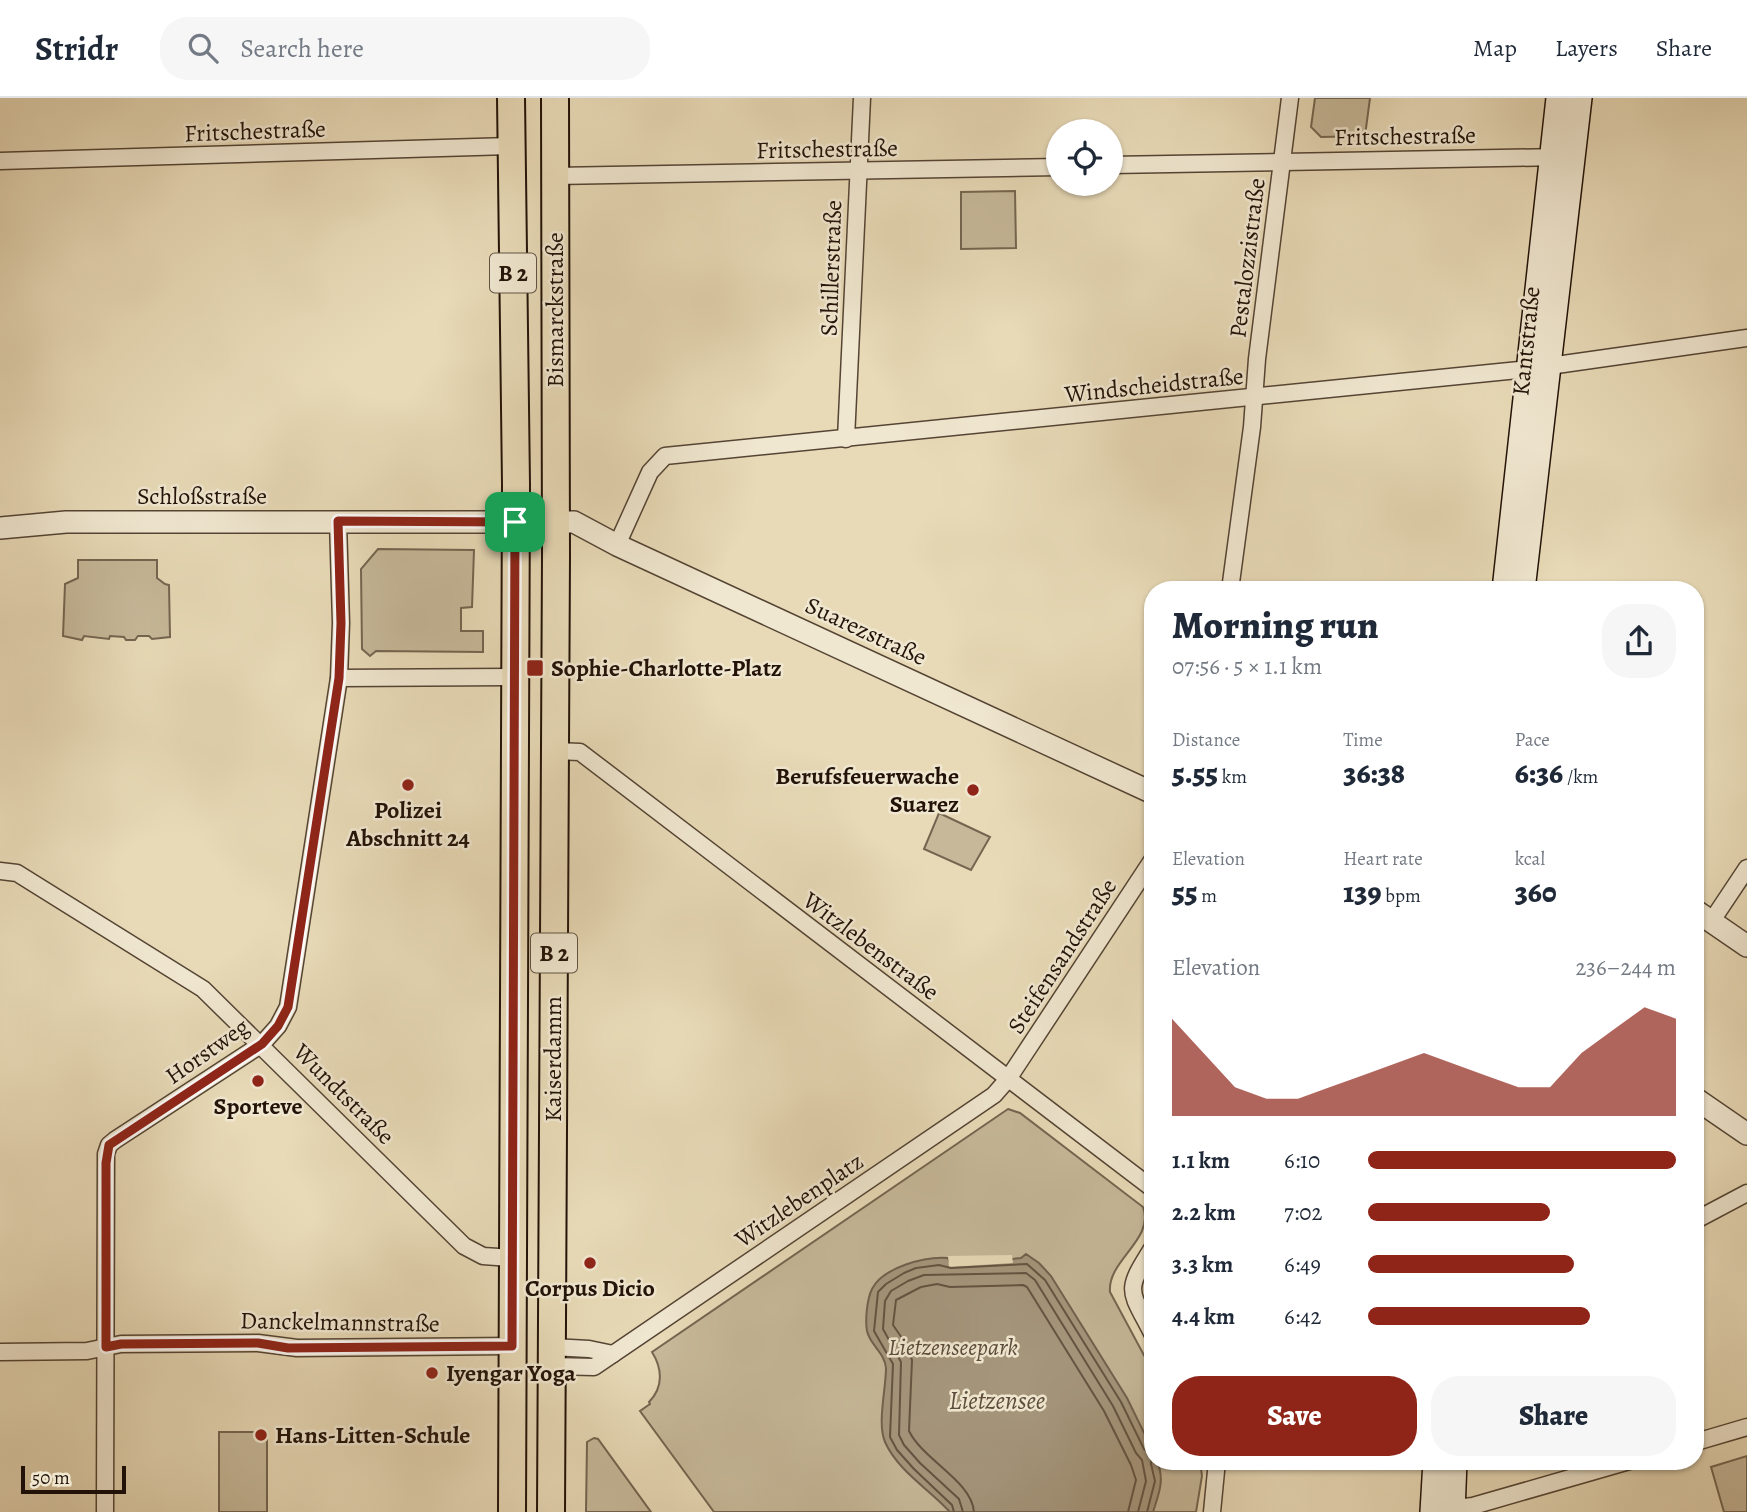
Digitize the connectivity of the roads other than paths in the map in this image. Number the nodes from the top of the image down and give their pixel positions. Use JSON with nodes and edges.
{"nodes":[{"id":1,"x":510,"y":98,"type":"edge"},
{"id":2,"x":555,"y":98,"type":"edge"},
{"id":3,"x":862,"y":98,"type":"edge"},
{"id":4,"x":1290,"y":98,"type":"edge"},
{"id":5,"x":1558,"y":98,"type":"edge"},
{"id":6,"x":1580,"y":98,"type":"edge"},
{"id":7,"x":511,"y":146,"type":"junction"},
{"id":8,"x":1563,"y":157,"type":"junction"},
{"id":9,"x":0,"y":161,"type":"edge"},
{"id":10,"x":1283,"y":162,"type":"junction"},
{"id":11,"x":1123,"y":165,"type":"edge"},
{"id":12,"x":1046,"y":167,"type":"edge"},
{"id":13,"x":858,"y":171,"type":"junction"},
{"id":14,"x":555,"y":176,"type":"junction"},
{"id":15,"x":1747,"y":338,"type":"edge"},
{"id":16,"x":1539,"y":368,"type":"junction"},
{"id":17,"x":1255,"y":398,"type":"junction"},
{"id":18,"x":846,"y":439,"type":"junction"},
{"id":19,"x":0,"y":512,"type":"edge"},
{"id":20,"x":338,"y":521,"type":"junction"},
{"id":21,"x":66,"y":522,"type":"junction"},
{"id":22,"x":515,"y":522,"type":"junction"},
{"id":23,"x":556,"y":522,"type":"junction"},
{"id":24,"x":0,"y":528,"type":"edge"},
{"id":25,"x":617,"y":545,"type":"junction"},
{"id":26,"x":1231,"y":581,"type":"edge"},
{"id":27,"x":1505,"y":581,"type":"edge"},
{"id":28,"x":1524,"y":581,"type":"edge"},
{"id":29,"x":513,"y":677,"type":"junction"},
{"id":30,"x":339,"y":678,"type":"junction"},
{"id":31,"x":555,"y":751,"type":"junction"},
{"id":32,"x":1144,"y":789,"type":"edge"},
{"id":33,"x":1747,"y":868,"type":"edge"},
{"id":34,"x":0,"y":871,"type":"edge"},
{"id":35,"x":1144,"y":873,"type":"edge"},
{"id":36,"x":1704,"y":916,"type":"edge"},
{"id":37,"x":1704,"y":918,"type":"edge"},
{"id":38,"x":1747,"y":946,"type":"edge"},
{"id":39,"x":262,"y":1044,"type":"junction"},
{"id":40,"x":1008,"y":1079,"type":"junction"},
{"id":41,"x":1704,"y":1104,"type":"edge"},
{"id":42,"x":1747,"y":1134,"type":"edge"},
{"id":43,"x":1144,"y":1182,"type":"edge"},
{"id":44,"x":1747,"y":1193,"type":"edge"},
{"id":45,"x":1704,"y":1216,"type":"edge"},
{"id":46,"x":512,"y":1258,"type":"junction"},
{"id":47,"x":1144,"y":1261,"type":"edge"},
{"id":48,"x":1144,"y":1318,"type":"edge"},
{"id":49,"x":512,"y":1346,"type":"junction"},
{"id":50,"x":106,"y":1347,"type":"junction"},
{"id":51,"x":0,"y":1352,"type":"edge"},
{"id":52,"x":552,"y":1357,"type":"junction"},
{"id":53,"x":1747,"y":1427,"type":"edge"},
{"id":54,"x":1704,"y":1440,"type":"edge"},
{"id":55,"x":1216,"y":1470,"type":"edge"},
{"id":56,"x":1436,"y":1470,"type":"edge"},
{"id":57,"x":1453,"y":1470,"type":"edge"},
{"id":58,"x":1598,"y":1470,"type":"edge"},
{"id":59,"x":1442,"y":1511,"type":"edge"},
{"id":60,"x":105,"y":1512,"type":"edge"},
{"id":61,"x":512,"y":1512,"type":"edge"},
{"id":62,"x":551,"y":1512,"type":"edge"},
{"id":63,"x":1212,"y":1512,"type":"edge"}],
"edges":[{"from":1,"to":7,"type":"main road","name":"Bismarckstraße","number":"B 2"},
{"from":2,"to":14,"type":"main road","name":"Bismarckstraße","number":"B 2"},
{"from":3,"to":13,"type":"street","name":"Schillerstraße"},
{"from":4,"to":10,"type":"street","name":"Pestalozzistraße"},
{"from":5,"to":8,"type":"main road","name":"Kantstraße"},
{"from":6,"to":8,"type":"main road","name":"Kantstraße"},
{"from":7,"to":9,"type":"street","name":"Fritschestraße"},
{"from":7,"to":22,"type":"main road","name":"Bismarckstraße","number":"B 2"},
{"from":8,"to":10,"type":"street","name":"Fritschestraße"},
{"from":8,"to":16,"type":"main road","name":"Kantstraße"},
{"from":10,"to":11,"type":"street","name":"Fritschestraße"},
{"from":10,"to":17,"type":"street","name":"Pestalozzistraße"},
{"from":12,"to":13,"type":"street","name":"Fritschestraße"},
{"from":13,"to":14,"type":"street","name":"Fritschestraße"},
{"from":13,"to":18,"type":"street","name":"Schillerstraße"},
{"from":14,"to":23,"type":"main road","name":"Bismarckstraße","number":"B 2"},
{"from":15,"to":16,"type":"street","name":"Windscheidstraße"},
{"from":16,"to":17,"type":"street","name":"Windscheidstraße"},
{"from":16,"to":27,"type":"main road","name":"Kantstraße"},
{"from":16,"to":28,"type":"main road","name":"Kantstraße"},
{"from":17,"to":18,"type":"street","name":"Windscheidstraße"},
{"from":17,"to":26,"type":"street","name":"Pestalozzistraße"},
{"from":18,"to":25,"type":"street","name":"Windscheidstraße"},
{"from":19,"to":21,"type":"street","name":"Schloßstraße"},
{"from":20,"to":21,"type":"street","name":"Schloßstraße"},
{"from":20,"to":22,"type":"street","name":"Schloßstraße"},
{"from":20,"to":30,"type":"street","name":"Horstweg"},
{"from":21,"to":24,"type":"street","name":"Schloßstraße"},
{"from":22,"to":23,"type":"street","name":"Suarezstraße"},
{"from":22,"to":29,"type":"main road","number":"B 2"},
{"from":23,"to":25,"type":"street","name":"Suarezstraße"},
{"from":23,"to":31,"type":"main road","name":"Kaiserdamm","number":"B 2"},
{"from":25,"to":32,"type":"street","name":"Suarezstraße"},
{"from":29,"to":30,"type":"street"},
{"from":29,"to":46,"type":"main road","name":"Kaiserdamm","number":"B 2"},
{"from":30,"to":39,"type":"street","name":"Horstweg"},
{"from":31,"to":40,"type":"street","name":"Witzlebenstraße"},
{"from":31,"to":52,"type":"main road","name":"Kaiserdamm","number":"B 2"},
{"from":33,"to":36,"type":"street"},
{"from":34,"to":39,"type":"street","name":"Wundtstraße"},
{"from":35,"to":40,"type":"street","name":"Steifensandstraße"},
{"from":37,"to":38,"type":"street"},
{"from":39,"to":46,"type":"street","name":"Wundtstraße"},
{"from":39,"to":50,"type":"street","name":"Horstweg"},
{"from":40,"to":43,"type":"street","name":"Witzlebenstraße"},
{"from":40,"to":52,"type":"street","name":"Witzlebenplatz"},
{"from":41,"to":42,"type":"street"},
{"from":44,"to":45,"type":"street"},
{"from":46,"to":49,"type":"main road","name":"Kaiserdamm","number":"B 2"},
{"from":47,"to":48,"type":"street"},
{"from":49,"to":50,"type":"street","name":"Danckelmannstraße"},
{"from":49,"to":61,"type":"main road","name":"Kaiserdamm","number":"B 2"},
{"from":50,"to":51,"type":"street","name":"Danckelmannstraße"},
{"from":50,"to":60,"type":"street","name":"Horstweg"},
{"from":52,"to":62,"type":"main road","name":"Kaiserdamm","number":"B 2"},
{"from":53,"to":54,"type":"street"},
{"from":55,"to":63,"type":"street"},
{"from":56,"to":59,"type":"main road"},
{"from":57,"to":59,"type":"main road"},
{"from":58,"to":59,"type":"street"}]}
